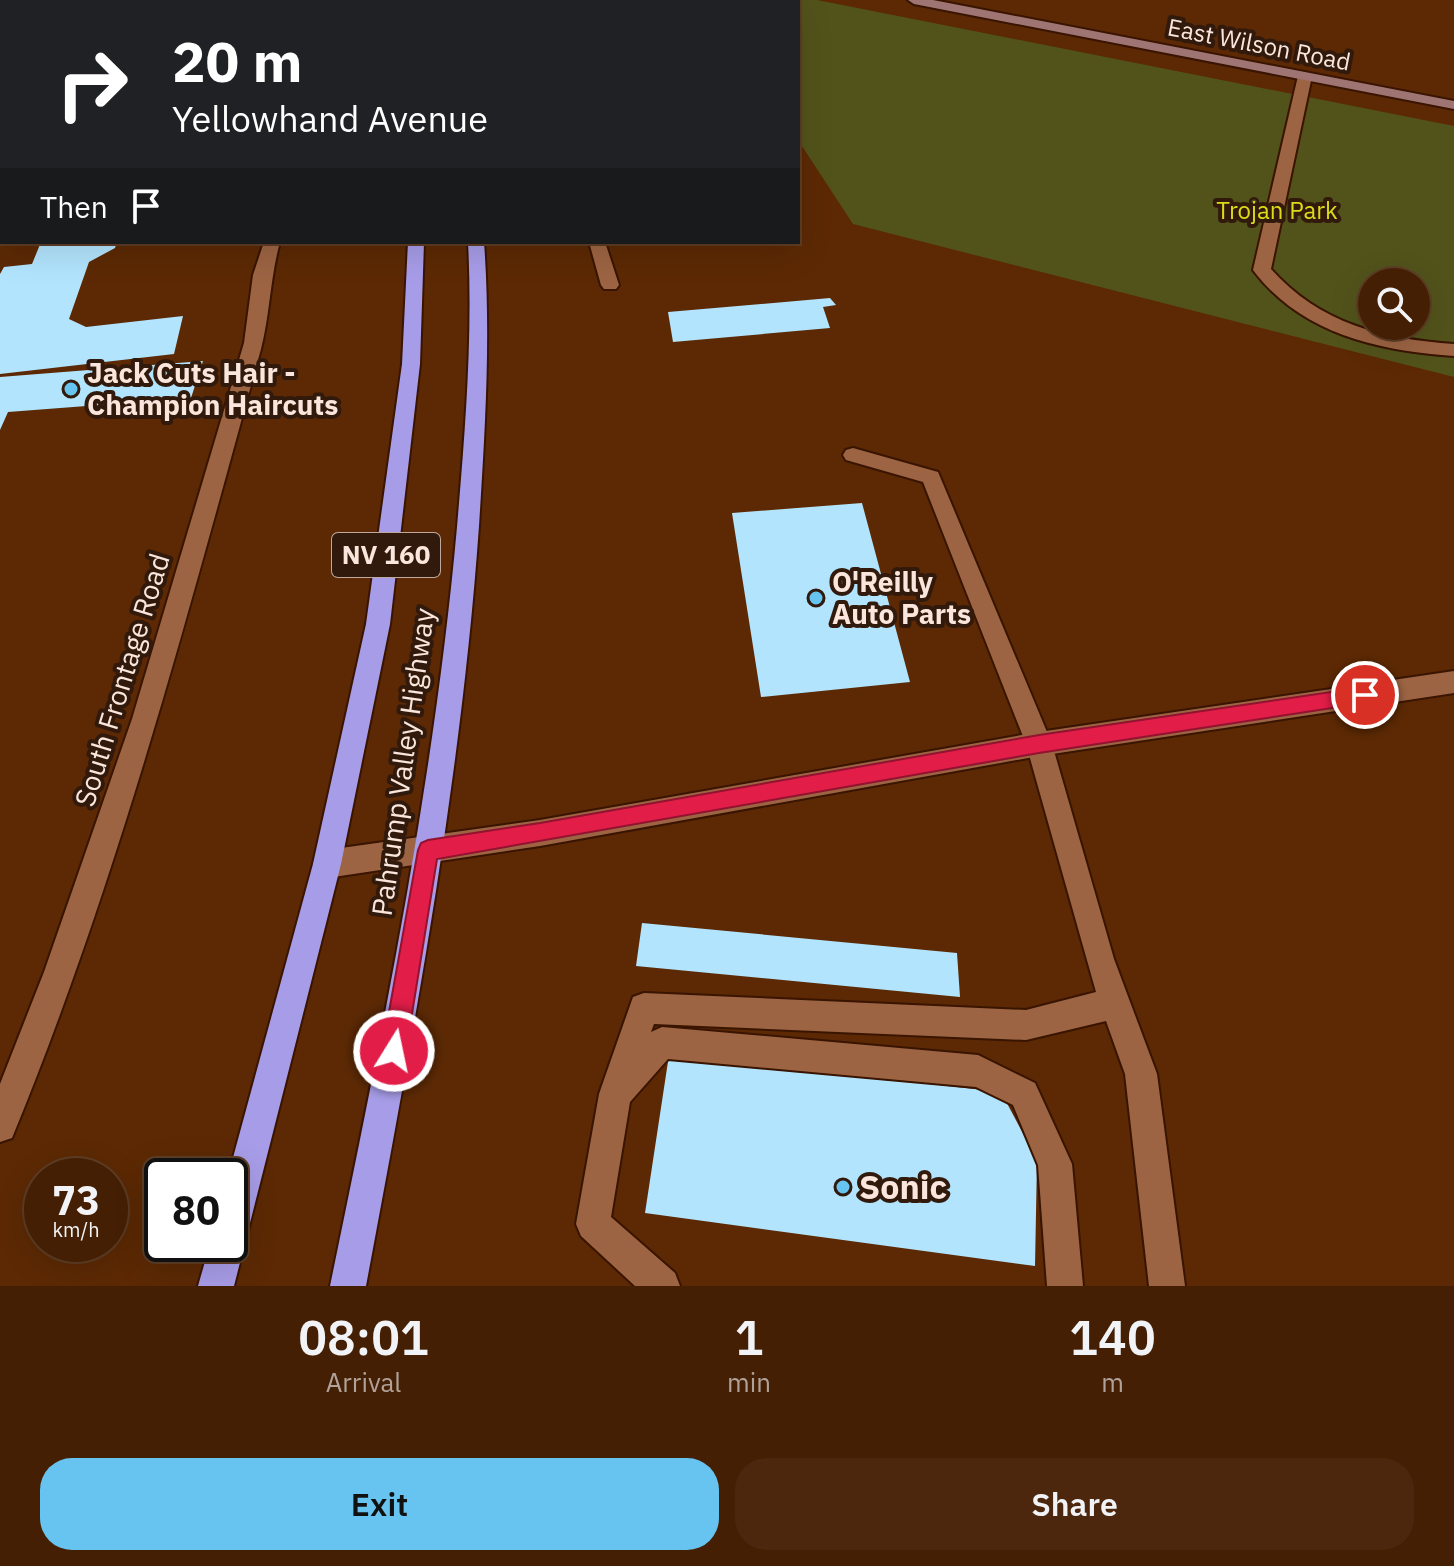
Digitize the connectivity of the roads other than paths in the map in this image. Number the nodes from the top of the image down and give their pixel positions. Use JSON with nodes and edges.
{"nodes":[{"id":1,"x":914,"y":0,"type":"edge"},
{"id":2,"x":1305,"y":76,"type":"junction"},
{"id":3,"x":1454,"y":105,"type":"edge"},
{"id":4,"x":271,"y":244,"type":"edge"},
{"id":5,"x":416,"y":244,"type":"edge"},
{"id":6,"x":476,"y":244,"type":"edge"},
{"id":7,"x":598,"y":244,"type":"edge"},
{"id":8,"x":610,"y":285,"type":"dead end"},
{"id":9,"x":1454,"y":350,"type":"edge"},
{"id":10,"x":853,"y":455,"type":"dead end"},
{"id":11,"x":1454,"y":682,"type":"edge"},
{"id":12,"x":1039,"y":744,"type":"junction"},
{"id":13,"x":428,"y":850,"type":"junction"},
{"id":14,"x":327,"y":864,"type":"junction"},
{"id":15,"x":1115,"y":1003,"type":"junction"},
{"id":16,"x":615,"y":1094,"type":"junction"},
{"id":17,"x":0,"y":1126,"type":"edge"},
{"id":18,"x":248,"y":1164,"type":"edge"},
{"id":19,"x":222,"y":1262,"type":"edge"},
{"id":20,"x":216,"y":1286,"type":"edge"},
{"id":21,"x":348,"y":1286,"type":"edge"},
{"id":22,"x":662,"y":1286,"type":"edge"},
{"id":23,"x":1065,"y":1286,"type":"edge"},
{"id":24,"x":1167,"y":1286,"type":"edge"}],
"edges":[{"from":1,"to":2,"type":"street","name":"East Wilson Road"},
{"from":2,"to":3,"type":"street","name":"East Wilson Road"},
{"from":2,"to":9,"type":"street"},
{"from":4,"to":17,"type":"street","name":"South Frontage Road"},
{"from":5,"to":14,"type":"highway","name":"Pahrump Valley Highway","number":"NV 160"},
{"from":6,"to":13,"type":"highway","name":"Pahrump Valley Highway","number":"NV 160"},
{"from":7,"to":8,"type":"street"},
{"from":10,"to":12,"type":"street"},
{"from":11,"to":12,"type":"street"},
{"from":12,"to":13,"type":"street"},
{"from":12,"to":15,"type":"street"},
{"from":13,"to":14,"type":"street"},
{"from":13,"to":21,"type":"highway","name":"Pahrump Valley Highway","number":"NV 160"},
{"from":14,"to":18,"type":"highway","name":"Pahrump Valley Highway","number":"NV 160"},
{"from":15,"to":16,"type":"street"},
{"from":15,"to":24,"type":"street"},
{"from":16,"to":22,"type":"street"},
{"from":16,"to":23,"type":"street"},
{"from":19,"to":20,"type":"highway"}]}
